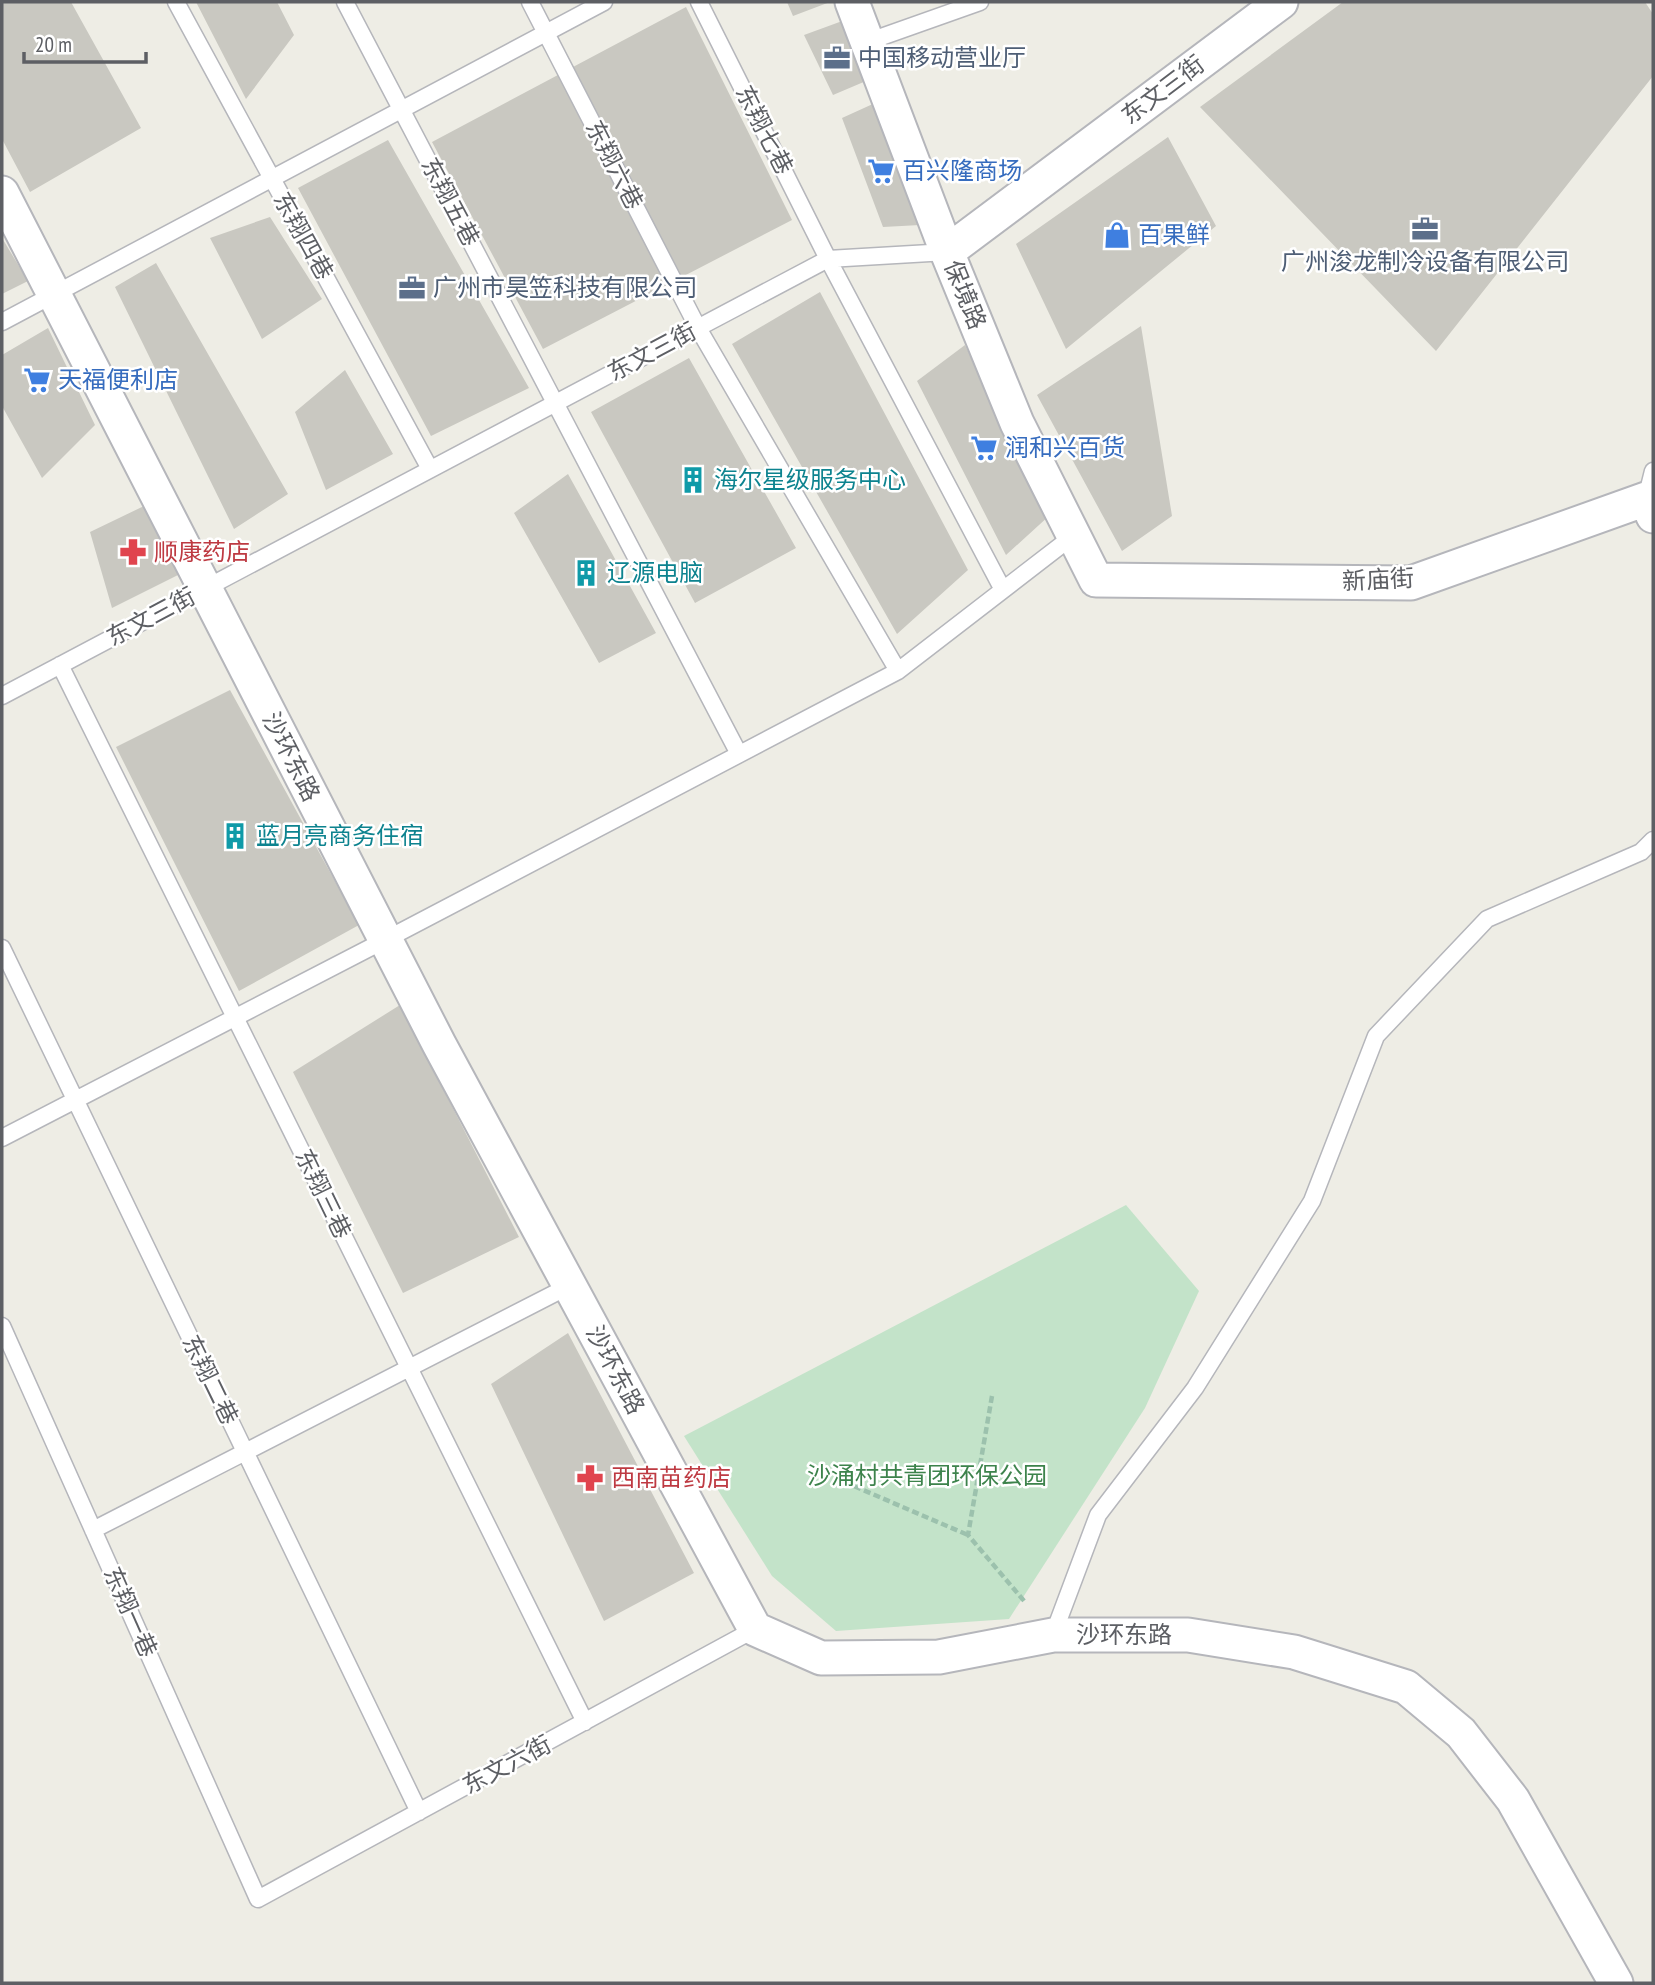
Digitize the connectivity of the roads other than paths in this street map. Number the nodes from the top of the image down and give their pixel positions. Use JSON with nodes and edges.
{"nodes":[{"id":1,"x":176,"y":2,"type":"edge"},
{"id":2,"x":345,"y":2,"type":"edge"},
{"id":3,"x":530,"y":2,"type":"edge"},
{"id":4,"x":604,"y":2,"type":"edge"},
{"id":5,"x":699,"y":2,"type":"edge"},
{"id":6,"x":852,"y":2,"type":"edge"},
{"id":7,"x":980,"y":2,"type":"edge"},
{"id":8,"x":1282,"y":2,"type":"edge"},
{"id":9,"x":867,"y":42,"type":"junction"},
{"id":10,"x":2,"y":193,"type":"edge"},
{"id":11,"x":947,"y":252,"type":"junction"},
{"id":12,"x":828,"y":259,"type":"junction"},
{"id":13,"x":54,"y":296,"type":"junction"},
{"id":14,"x":2,"y":322,"type":"edge"},
{"id":15,"x":698,"y":328,"type":"junction"},
{"id":16,"x":555,"y":403,"type":"junction"},
{"id":17,"x":430,"y":469,"type":"junction"},
{"id":18,"x":1651,"y":495,"type":"edge"},
{"id":19,"x":1073,"y":536,"type":"junction"},
{"id":20,"x":1096,"y":580,"type":"joint"},
{"id":21,"x":205,"y":588,"type":"junction"},
{"id":22,"x":1003,"y":590,"type":"junction"},
{"id":23,"x":60,"y":665,"type":"junction"},
{"id":24,"x":898,"y":671,"type":"junction"},
{"id":25,"x":2,"y":696,"type":"edge"},
{"id":26,"x":739,"y":754,"type":"junction"},
{"id":27,"x":1653,"y":840,"type":"edge"},
{"id":28,"x":385,"y":940,"type":"junction"},
{"id":29,"x":2,"y":948,"type":"edge"},
{"id":30,"x":235,"y":1017,"type":"junction"},
{"id":31,"x":75,"y":1100,"type":"junction"},
{"id":32,"x":2,"y":1138,"type":"edge"},
{"id":33,"x":569,"y":1286,"type":"junction"},
{"id":34,"x":2,"y":1326,"type":"edge"},
{"id":35,"x":409,"y":1368,"type":"junction"},
{"id":36,"x":93,"y":1530,"type":"junction"},
{"id":37,"x":755,"y":1629,"type":"junction"},
{"id":38,"x":1053,"y":1635,"type":"junction"},
{"id":39,"x":585,"y":1722,"type":"junction"},
{"id":40,"x":419,"y":1812,"type":"junction"},
{"id":41,"x":258,"y":1899,"type":"joint"},
{"id":42,"x":1616,"y":1983,"type":"edge"}],
"edges":[{"from":1,"to":17,"type":"lane","name":"东翔四巷"},
{"from":2,"to":16,"type":"lane","name":"东翔五巷"},
{"from":3,"to":15,"type":"lane","name":"东翔六巷"},
{"from":4,"to":13,"type":"lane"},
{"from":5,"to":12,"type":"lane","name":"东翔七巷"},
{"from":6,"to":9,"type":"street","name":"保境路"},
{"from":7,"to":9,"type":"lane"},
{"from":8,"to":11,"type":"street","name":"东文三街"},
{"from":9,"to":11,"type":"street","name":"保境路"},
{"from":10,"to":13,"type":"street","name":"沙环东路"},
{"from":11,"to":12,"type":"lane","name":"东文三街"},
{"from":11,"to":19,"type":"street","name":"保境路"},
{"from":12,"to":15,"type":"lane","name":"东文三街"},
{"from":12,"to":22,"type":"lane","name":"东翔七巷"},
{"from":13,"to":14,"type":"lane"},
{"from":13,"to":21,"type":"street","name":"沙环东路"},
{"from":15,"to":16,"type":"lane","name":"东文三街"},
{"from":15,"to":24,"type":"lane","name":"东翔六巷"},
{"from":16,"to":17,"type":"lane","name":"东文三街"},
{"from":16,"to":26,"type":"lane","name":"东翔五巷"},
{"from":17,"to":21,"type":"lane","name":"东文三街"},
{"from":18,"to":20,"type":"street","name":"新庙街"},
{"from":19,"to":20,"type":"street","name":"保境路"},
{"from":19,"to":22,"type":"lane"},
{"from":21,"to":23,"type":"lane","name":"东文三街"},
{"from":21,"to":28,"type":"street","name":"沙环东路"},
{"from":22,"to":24,"type":"lane"},
{"from":23,"to":25,"type":"lane","name":"东文三街"},
{"from":23,"to":30,"type":"lane","name":"东翔三巷"},
{"from":24,"to":26,"type":"lane"},
{"from":26,"to":28,"type":"lane"},
{"from":27,"to":38,"type":"lane"},
{"from":28,"to":30,"type":"lane"},
{"from":28,"to":33,"type":"street","name":"沙环东路"},
{"from":29,"to":31,"type":"lane","name":"东翔二巷"},
{"from":30,"to":31,"type":"lane"},
{"from":30,"to":35,"type":"lane","name":"东翔三巷"},
{"from":31,"to":32,"type":"lane"},
{"from":31,"to":40,"type":"lane","name":"东翔二巷"},
{"from":33,"to":35,"type":"lane"},
{"from":33,"to":37,"type":"street","name":"沙环东路"},
{"from":34,"to":36,"type":"lane","name":"东翔一巷"},
{"from":35,"to":36,"type":"lane"},
{"from":35,"to":39,"type":"lane","name":"东翔三巷"},
{"from":36,"to":41,"type":"lane","name":"东翔一巷"},
{"from":37,"to":38,"type":"street","name":"沙环东路"},
{"from":37,"to":39,"type":"lane","name":"东文六街"},
{"from":38,"to":42,"type":"street","name":"沙环东路"},
{"from":39,"to":40,"type":"lane","name":"东文六街"},
{"from":40,"to":41,"type":"lane","name":"东文六街"}]}
